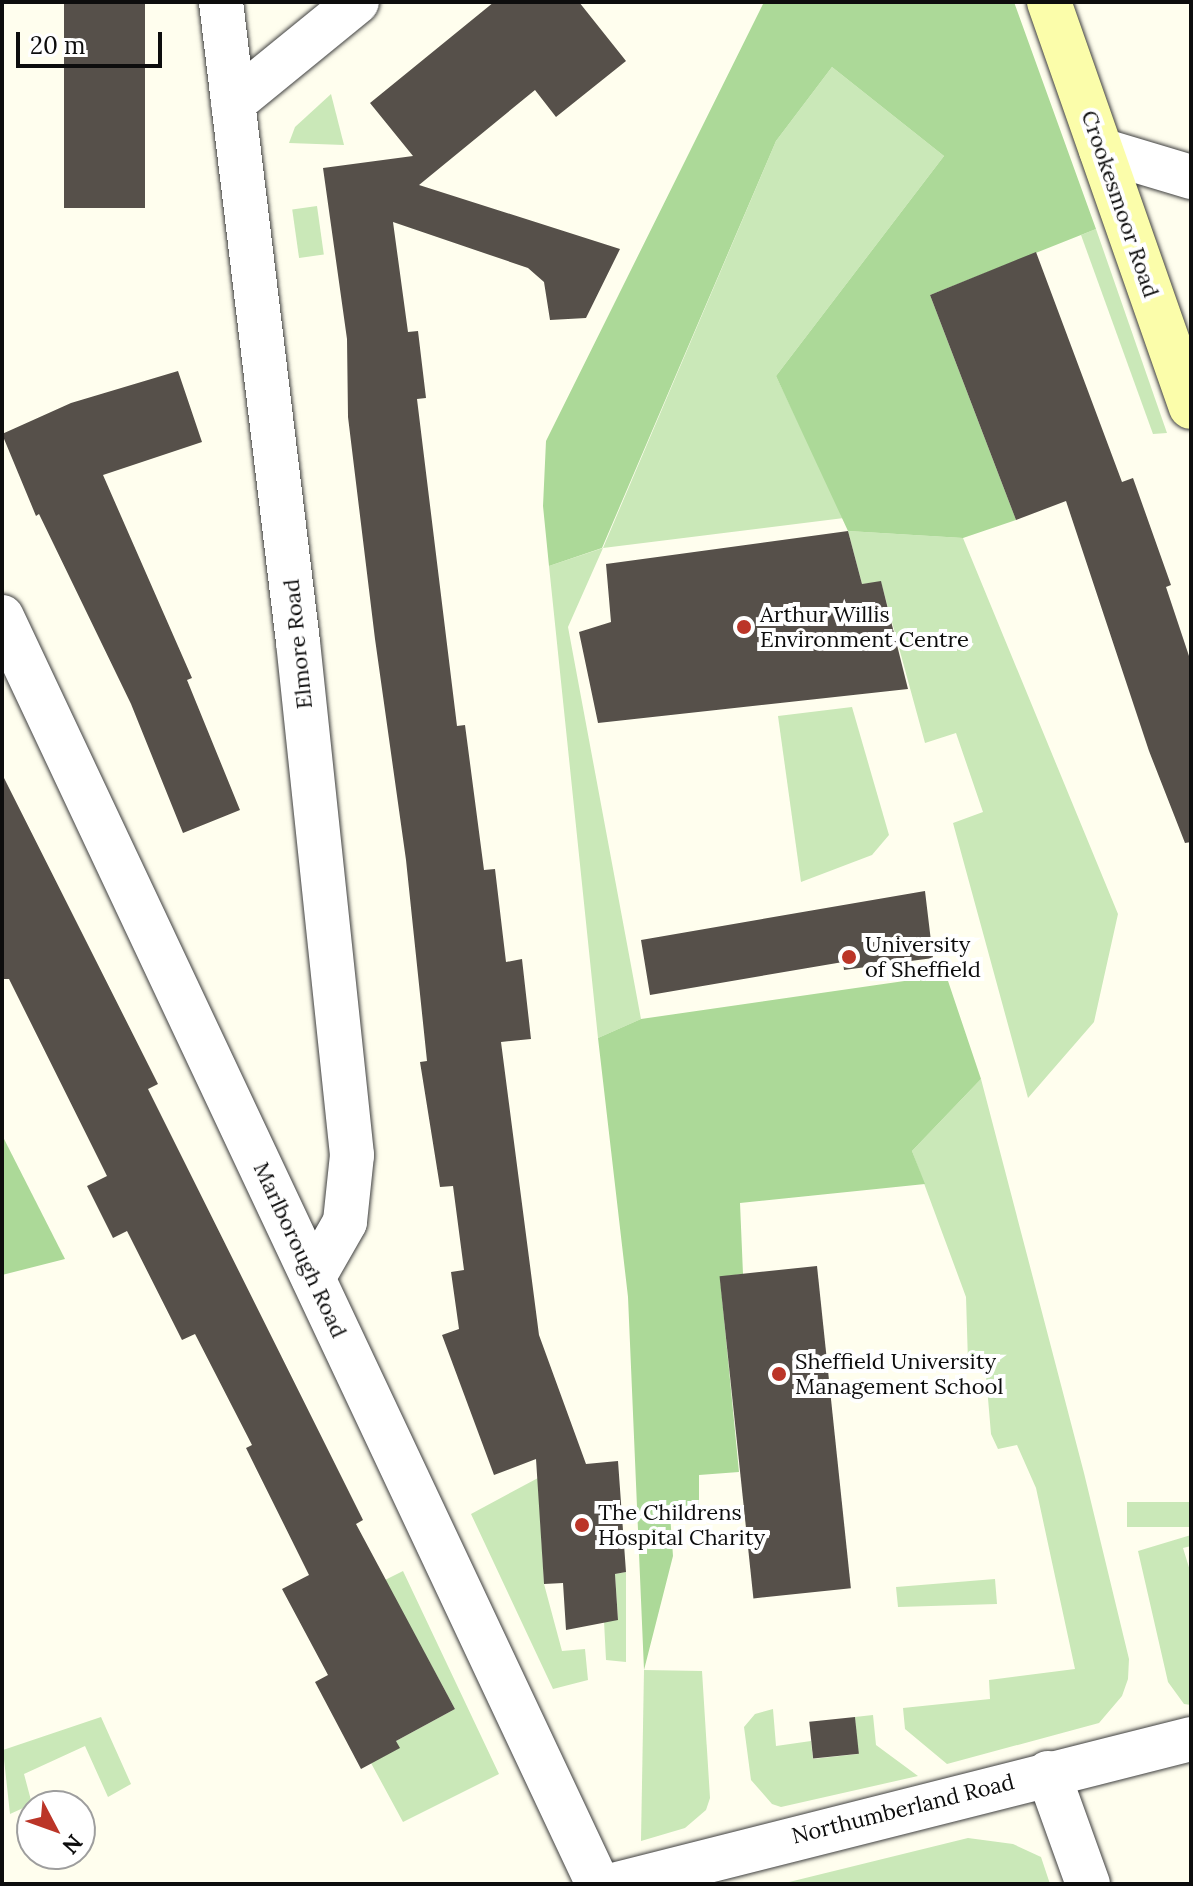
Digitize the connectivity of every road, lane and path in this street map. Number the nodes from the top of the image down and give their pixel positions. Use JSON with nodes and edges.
{"nodes":[{"id":1,"x":221,"y":2,"type":"edge"},
{"id":2,"x":357,"y":2,"type":"edge"},
{"id":3,"x":1049,"y":2,"type":"edge"},
{"id":4,"x":233,"y":103,"type":"junction"},
{"id":5,"x":1101,"y":150,"type":"junction"},
{"id":6,"x":1191,"y":177,"type":"edge"},
{"id":7,"x":1191,"y":407,"type":"edge"},
{"id":8,"x":2,"y":617,"type":"edge"},
{"id":9,"x":313,"y":1278,"type":"junction"},
{"id":10,"x":1191,"y":1739,"type":"edge"},
{"id":11,"x":1048,"y":1773,"type":"junction"},
{"id":12,"x":598,"y":1884,"type":"edge"},
{"id":13,"x":617,"y":1884,"type":"edge"},
{"id":14,"x":1088,"y":1884,"type":"edge"}],
"edges":[{"from":1,"to":4,"type":"street","name":"Elmore Road"},
{"from":2,"to":4,"type":"street"},
{"from":3,"to":5,"type":"street","name":"Crookesmoor Road"},
{"from":4,"to":9,"type":"street","name":"Elmore Road"},
{"from":5,"to":6,"type":"street"},
{"from":5,"to":7,"type":"street","name":"Crookesmoor Road"},
{"from":8,"to":9,"type":"street","name":"Marlborough Road"},
{"from":9,"to":12,"type":"street","name":"Marlborough Road"},
{"from":10,"to":11,"type":"street","name":"Northumberland Road"},
{"from":11,"to":13,"type":"street","name":"Northumberland Road"},
{"from":11,"to":14,"type":"street"}]}
